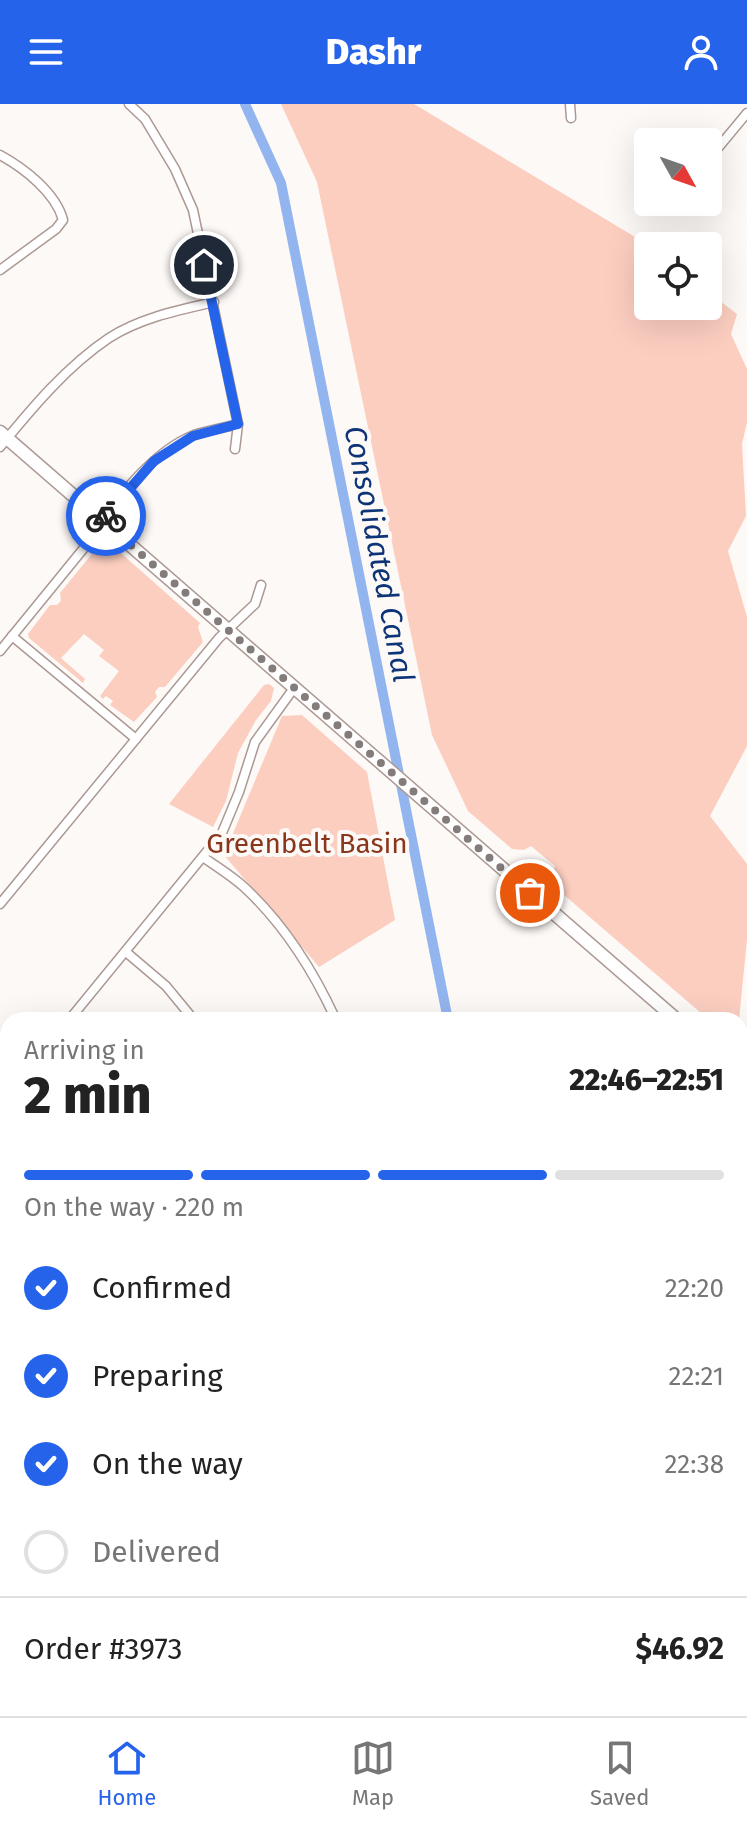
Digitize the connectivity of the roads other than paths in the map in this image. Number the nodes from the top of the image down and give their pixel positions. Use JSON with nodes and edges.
{"nodes":[{"id":1,"x":129,"y":104,"type":"edge"},
{"id":2,"x":570,"y":104,"type":"edge"},
{"id":3,"x":747,"y":113,"type":"edge"},
{"id":4,"x":571,"y":118,"type":"dead end"},
{"id":5,"x":722,"y":143,"type":"edge"},
{"id":6,"x":0,"y":155,"type":"edge"},
{"id":7,"x":0,"y":270,"type":"edge"},
{"id":8,"x":214,"y":302,"type":"junction"},
{"id":9,"x":238,"y":424,"type":"junction"},
{"id":10,"x":2,"y":439,"type":"edge"},
{"id":11,"x":235,"y":449,"type":"dead end"},
{"id":12,"x":103,"y":521,"type":"junction"},
{"id":13,"x":261,"y":585,"type":"dead end"},
{"id":14,"x":230,"y":631,"type":"junction"},
{"id":15,"x":12,"y":636,"type":"junction"},
{"id":16,"x":0,"y":651,"type":"edge"},
{"id":17,"x":294,"y":688,"type":"junction"},
{"id":18,"x":136,"y":739,"type":"junction"},
{"id":19,"x":203,"y":857,"type":"junction"},
{"id":20,"x":0,"y":904,"type":"edge"},
{"id":21,"x":126,"y":952,"type":"junction"},
{"id":22,"x":76,"y":1012,"type":"edge"},
{"id":23,"x":187,"y":1012,"type":"edge"},
{"id":24,"x":332,"y":1012,"type":"edge"},
{"id":25,"x":668,"y":1012,"type":"edge"}],
"edges":[{"from":1,"to":8,"type":"street"},
{"from":2,"to":4,"type":"street"},
{"from":3,"to":5,"type":"street"},
{"from":6,"to":7,"type":"street"},
{"from":8,"to":9,"type":"street"},
{"from":8,"to":10,"type":"street"},
{"from":9,"to":11,"type":"street"},
{"from":9,"to":12,"type":"street"},
{"from":10,"to":12,"type":"street"},
{"from":12,"to":14,"type":"street"},
{"from":12,"to":15,"type":"street"},
{"from":13,"to":14,"type":"street"},
{"from":14,"to":17,"type":"street"},
{"from":14,"to":18,"type":"street"},
{"from":15,"to":16,"type":"street"},
{"from":15,"to":18,"type":"street"},
{"from":17,"to":19,"type":"street"},
{"from":17,"to":25,"type":"street"},
{"from":18,"to":20,"type":"street"},
{"from":19,"to":21,"type":"street"},
{"from":19,"to":24,"type":"street"},
{"from":21,"to":22,"type":"street"},
{"from":21,"to":23,"type":"street"}]}
